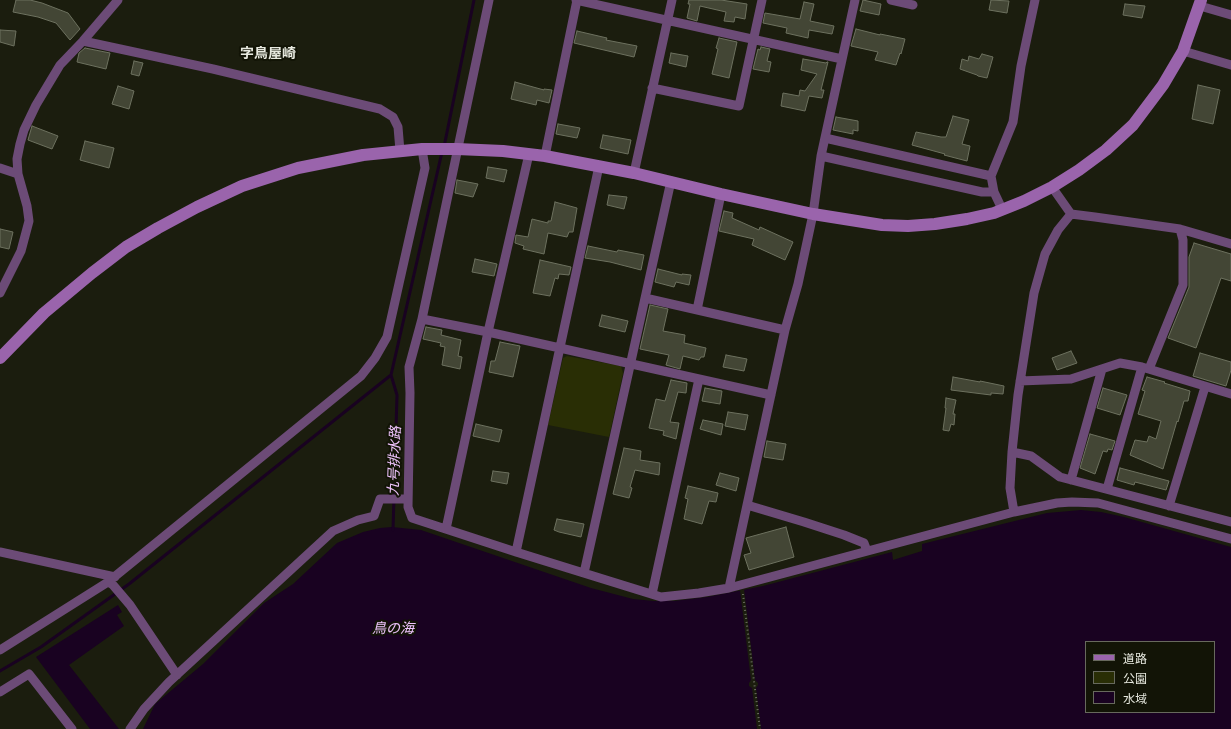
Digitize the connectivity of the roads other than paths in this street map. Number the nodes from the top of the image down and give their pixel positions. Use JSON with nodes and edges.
{"nodes":[{"id":1,"x":118,"y":0,"type":"edge"},
{"id":2,"x":489,"y":0,"type":"edge"},
{"id":3,"x":577,"y":0,"type":"edge"},
{"id":4,"x":672,"y":0,"type":"edge"},
{"id":5,"x":762,"y":0,"type":"edge"},
{"id":6,"x":855,"y":0,"type":"edge"},
{"id":7,"x":891,"y":0,"type":"edge"},
{"id":8,"x":1035,"y":0,"type":"edge"},
{"id":9,"x":1201,"y":3,"type":"edge"},
{"id":10,"x":913,"y":5,"type":"dead end"},
{"id":11,"x":1231,"y":15,"type":"edge"},
{"id":12,"x":667,"y":20,"type":"junction"},
{"id":13,"x":754,"y":40,"type":"junction"},
{"id":14,"x":83,"y":41,"type":"junction"},
{"id":15,"x":1183,"y":51,"type":"junction"},
{"id":16,"x":842,"y":59,"type":"junction"},
{"id":17,"x":1231,"y":66,"type":"edge"},
{"id":18,"x":652,"y":88,"type":"junction"},
{"id":19,"x":825,"y":138,"type":"junction"},
{"id":20,"x":427,"y":149,"type":"junction"},
{"id":21,"x":453,"y":149,"type":"junction"},
{"id":22,"x":400,"y":151,"type":"junction"},
{"id":23,"x":529,"y":154,"type":"junction"},
{"id":24,"x":544,"y":156,"type":"junction"},
{"id":25,"x":821,"y":156,"type":"junction"},
{"id":26,"x":600,"y":166,"type":"junction"},
{"id":27,"x":0,"y":168,"type":"edge"},
{"id":28,"x":634,"y":173,"type":"junction"},
{"id":29,"x":18,"y":174,"type":"junction"},
{"id":30,"x":991,"y":176,"type":"junction"},
{"id":31,"x":671,"y":181,"type":"junction"},
{"id":32,"x":1052,"y":187,"type":"junction"},
{"id":33,"x":994,"y":192,"type":"junction"},
{"id":34,"x":721,"y":194,"type":"junction"},
{"id":35,"x":1002,"y":209,"type":"junction"},
{"id":36,"x":813,"y":214,"type":"junction"},
{"id":37,"x":1071,"y":214,"type":"junction"},
{"id":38,"x":1180,"y":230,"type":"junction"},
{"id":39,"x":1231,"y":244,"type":"edge"},
{"id":40,"x":0,"y":293,"type":"edge"},
{"id":41,"x":645,"y":298,"type":"junction"},
{"id":42,"x":697,"y":310,"type":"junction"},
{"id":43,"x":422,"y":319,"type":"junction"},
{"id":44,"x":785,"y":330,"type":"junction"},
{"id":45,"x":488,"y":332,"type":"junction"},
{"id":46,"x":559,"y":349,"type":"junction"},
{"id":47,"x":0,"y":358,"type":"edge"},
{"id":48,"x":631,"y":364,"type":"junction"},
{"id":49,"x":1145,"y":368,"type":"junction"},
{"id":50,"x":1102,"y":369,"type":"junction"},
{"id":51,"x":699,"y":380,"type":"junction"},
{"id":52,"x":1020,"y":381,"type":"junction"},
{"id":53,"x":1205,"y":387,"type":"junction"},
{"id":54,"x":1230,"y":390,"type":"edge"},
{"id":55,"x":771,"y":395,"type":"junction"},
{"id":56,"x":1012,"y":452,"type":"junction"},
{"id":57,"x":1071,"y":480,"type":"junction"},
{"id":58,"x":1108,"y":489,"type":"junction"},
{"id":59,"x":405,"y":499,"type":"junction"},
{"id":60,"x":747,"y":505,"type":"junction"},
{"id":61,"x":1169,"y":506,"type":"junction"},
{"id":62,"x":1014,"y":512,"type":"junction"},
{"id":63,"x":1231,"y":522,"type":"edge"},
{"id":64,"x":446,"y":529,"type":"junction"},
{"id":65,"x":1231,"y":539,"type":"edge"},
{"id":66,"x":867,"y":551,"type":"junction"},
{"id":67,"x":0,"y":552,"type":"edge"},
{"id":68,"x":516,"y":552,"type":"junction"},
{"id":69,"x":584,"y":573,"type":"junction"},
{"id":70,"x":112,"y":582,"type":"junction"},
{"id":71,"x":729,"y":588,"type":"junction"},
{"id":72,"x":652,"y":594,"type":"junction"},
{"id":73,"x":0,"y":650,"type":"edge"},
{"id":74,"x":177,"y":675,"type":"junction"},
{"id":75,"x":0,"y":692,"type":"edge"},
{"id":76,"x":72,"y":729,"type":"edge"},
{"id":77,"x":130,"y":729,"type":"edge"}],
"edges":[{"from":1,"to":14,"type":"street"},
{"from":2,"to":21,"type":"street"},
{"from":3,"to":12,"type":"street"},
{"from":3,"to":24,"type":"street"},
{"from":4,"to":12,"type":"street"},
{"from":5,"to":13,"type":"street"},
{"from":6,"to":16,"type":"street"},
{"from":7,"to":10,"type":"street"},
{"from":8,"to":30,"type":"street"},
{"from":9,"to":11,"type":"street"},
{"from":9,"to":15,"type":"street"},
{"from":12,"to":13,"type":"street"},
{"from":12,"to":18,"type":"street"},
{"from":13,"to":16,"type":"street"},
{"from":13,"to":18,"type":"street"},
{"from":14,"to":22,"type":"street"},
{"from":14,"to":29,"type":"street"},
{"from":15,"to":17,"type":"street"},
{"from":15,"to":32,"type":"street"},
{"from":16,"to":19,"type":"street"},
{"from":18,"to":28,"type":"street"},
{"from":19,"to":25,"type":"street"},
{"from":19,"to":30,"type":"street"},
{"from":20,"to":21,"type":"street"},
{"from":20,"to":22,"type":"street"},
{"from":20,"to":70,"type":"street"},
{"from":21,"to":23,"type":"street"},
{"from":21,"to":43,"type":"street"},
{"from":22,"to":47,"type":"street"},
{"from":23,"to":24,"type":"street"},
{"from":23,"to":45,"type":"street"},
{"from":24,"to":26,"type":"street"},
{"from":25,"to":33,"type":"street"},
{"from":25,"to":36,"type":"street"},
{"from":26,"to":28,"type":"street"},
{"from":26,"to":46,"type":"street"},
{"from":27,"to":29,"type":"street"},
{"from":28,"to":31,"type":"street"},
{"from":29,"to":40,"type":"street"},
{"from":30,"to":33,"type":"street"},
{"from":31,"to":34,"type":"street"},
{"from":31,"to":41,"type":"street"},
{"from":32,"to":35,"type":"street"},
{"from":32,"to":37,"type":"street"},
{"from":33,"to":35,"type":"street"},
{"from":34,"to":36,"type":"street"},
{"from":34,"to":42,"type":"street"},
{"from":35,"to":36,"type":"street"},
{"from":36,"to":44,"type":"street"},
{"from":37,"to":38,"type":"street"},
{"from":37,"to":52,"type":"street"},
{"from":38,"to":39,"type":"street"},
{"from":38,"to":49,"type":"street"},
{"from":41,"to":42,"type":"street"},
{"from":41,"to":48,"type":"street"},
{"from":42,"to":44,"type":"street"},
{"from":43,"to":45,"type":"street"},
{"from":43,"to":59,"type":"street"},
{"from":44,"to":55,"type":"street"},
{"from":45,"to":46,"type":"street"},
{"from":45,"to":64,"type":"street"},
{"from":46,"to":48,"type":"street"},
{"from":46,"to":68,"type":"street"},
{"from":48,"to":51,"type":"street"},
{"from":48,"to":69,"type":"street"},
{"from":49,"to":50,"type":"street"},
{"from":49,"to":53,"type":"street"},
{"from":49,"to":58,"type":"street"},
{"from":50,"to":52,"type":"street"},
{"from":50,"to":57,"type":"street"},
{"from":51,"to":55,"type":"street"},
{"from":51,"to":72,"type":"street"},
{"from":52,"to":56,"type":"street"},
{"from":53,"to":54,"type":"street"},
{"from":53,"to":61,"type":"street"},
{"from":55,"to":60,"type":"street"},
{"from":56,"to":57,"type":"street"},
{"from":56,"to":62,"type":"street"},
{"from":57,"to":58,"type":"street"},
{"from":58,"to":61,"type":"street"},
{"from":59,"to":64,"type":"street"},
{"from":59,"to":74,"type":"street"},
{"from":60,"to":66,"type":"street"},
{"from":60,"to":71,"type":"street"},
{"from":61,"to":63,"type":"street"},
{"from":62,"to":65,"type":"street"},
{"from":62,"to":66,"type":"street"},
{"from":64,"to":68,"type":"street"},
{"from":66,"to":71,"type":"street"},
{"from":67,"to":70,"type":"street"},
{"from":68,"to":69,"type":"street"},
{"from":69,"to":72,"type":"street"},
{"from":70,"to":73,"type":"street"},
{"from":70,"to":74,"type":"street"},
{"from":71,"to":72,"type":"street"},
{"from":74,"to":77,"type":"street"},
{"from":75,"to":76,"type":"street"}]}
